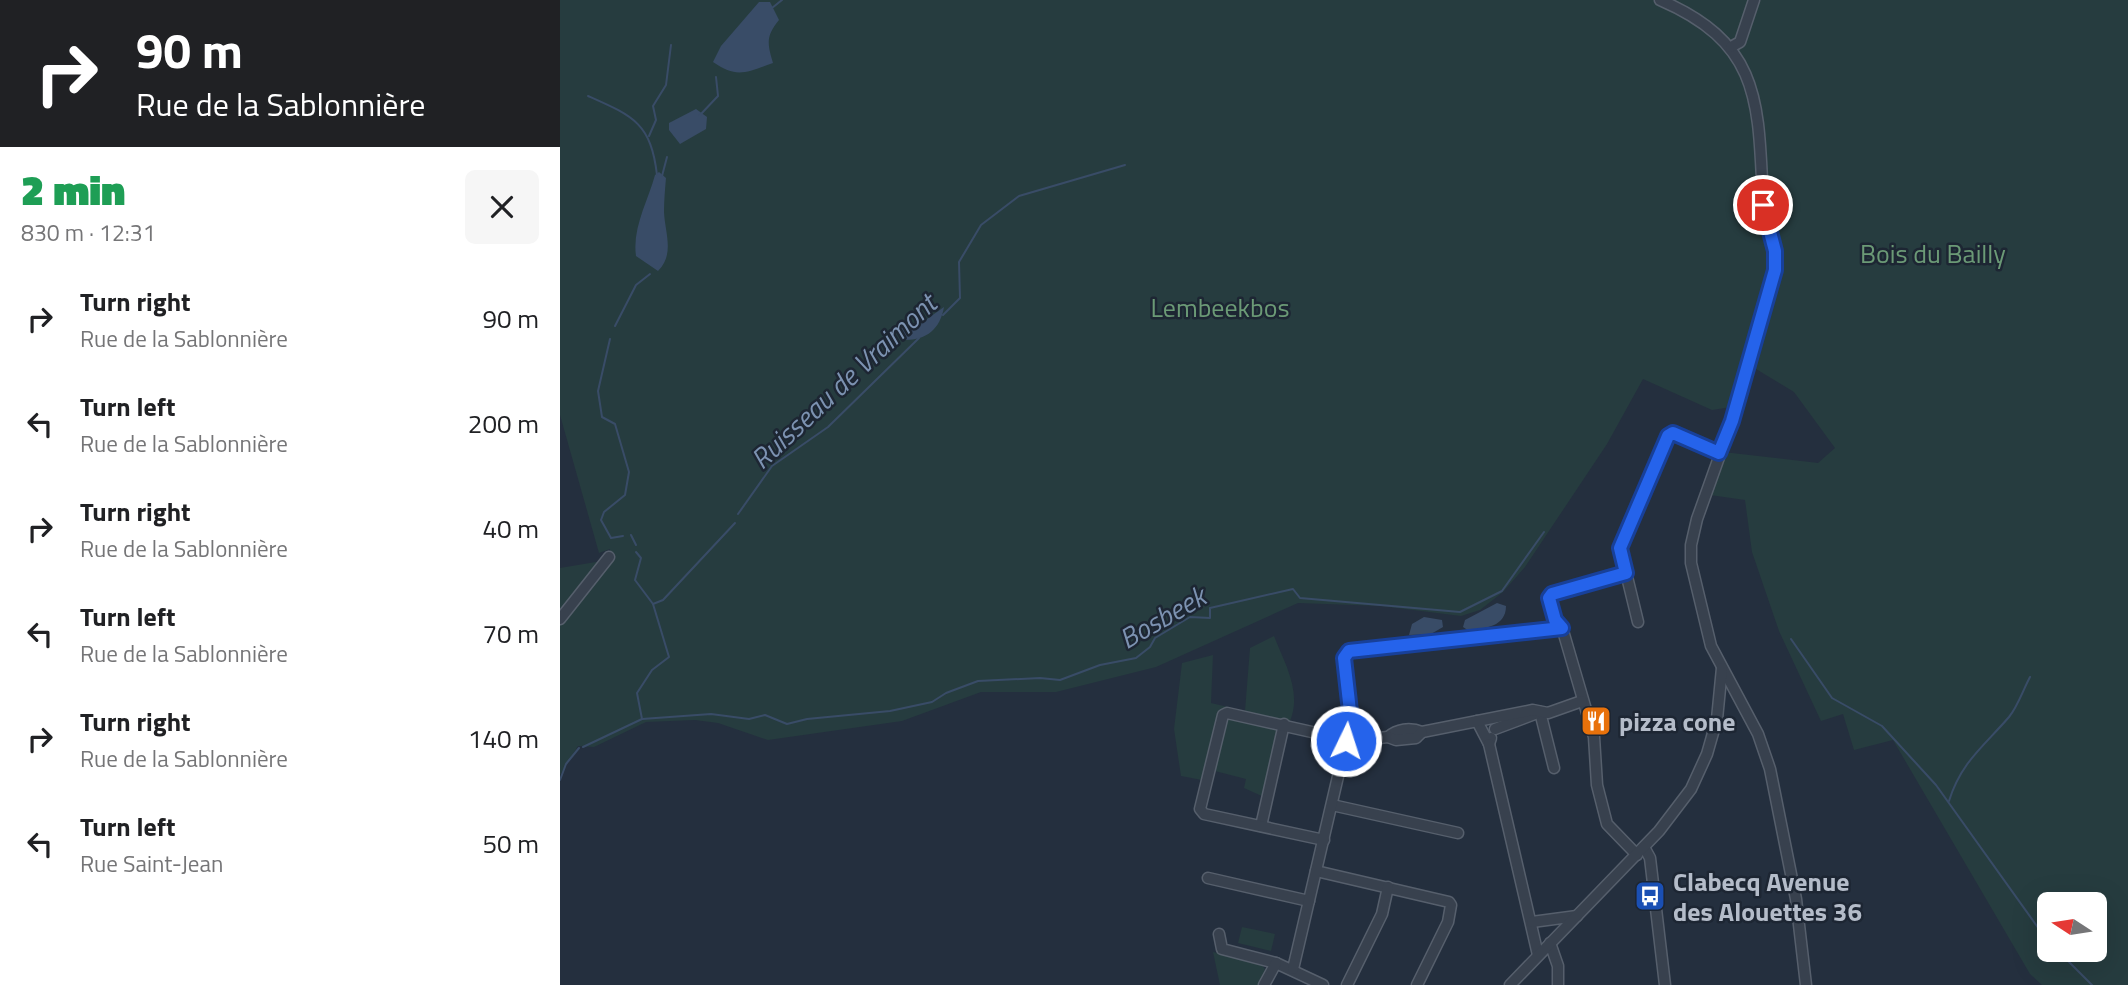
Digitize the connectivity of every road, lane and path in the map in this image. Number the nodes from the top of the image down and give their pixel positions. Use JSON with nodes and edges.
{"nodes":[{"id":1,"x":1660,"y":0,"type":"edge"},
{"id":2,"x":1754,"y":0,"type":"edge"},
{"id":3,"x":1731,"y":47,"type":"junction"},
{"id":4,"x":1719,"y":453,"type":"junction"},
{"id":5,"x":610,"y":557,"type":"dead end"},
{"id":6,"x":1626,"y":573,"type":"junction"},
{"id":7,"x":560,"y":619,"type":"edge"},
{"id":8,"x":1638,"y":622,"type":"dead end"},
{"id":9,"x":1562,"y":628,"type":"junction"},
{"id":10,"x":1722,"y":668,"type":"junction"},
{"id":11,"x":1582,"y":701,"type":"junction"},
{"id":12,"x":1540,"y":712,"type":"junction"},
{"id":13,"x":1477,"y":721,"type":"junction"},
{"id":14,"x":1284,"y":724,"type":"junction"},
{"id":15,"x":1494,"y":724,"type":"junction"},
{"id":16,"x":1346,"y":741,"type":"junction"},
{"id":17,"x":1489,"y":744,"type":"junction"},
{"id":18,"x":1554,"y":768,"type":"dead end"},
{"id":19,"x":1332,"y":805,"type":"junction"},
{"id":20,"x":1262,"y":826,"type":"junction"},
{"id":21,"x":1458,"y":833,"type":"dead end"},
{"id":22,"x":1324,"y":840,"type":"junction"},
{"id":23,"x":1637,"y":855,"type":"junction"},
{"id":24,"x":1651,"y":867,"type":"junction"},
{"id":25,"x":1316,"y":870,"type":"junction"},
{"id":26,"x":1208,"y":878,"type":"dead end"},
{"id":27,"x":1388,"y":887,"type":"junction"},
{"id":28,"x":1309,"y":901,"type":"junction"},
{"id":29,"x":1577,"y":916,"type":"junction"},
{"id":30,"x":1532,"y":922,"type":"junction"},
{"id":31,"x":1219,"y":934,"type":"dead end"},
{"id":32,"x":1550,"y":943,"type":"junction"},
{"id":33,"x":1538,"y":955,"type":"junction"},
{"id":34,"x":1276,"y":962,"type":"junction"},
{"id":35,"x":1293,"y":969,"type":"junction"},
{"id":36,"x":1264,"y":985,"type":"edge"},
{"id":37,"x":1323,"y":985,"type":"edge"},
{"id":38,"x":1347,"y":985,"type":"edge"},
{"id":39,"x":1417,"y":985,"type":"edge"},
{"id":40,"x":1510,"y":985,"type":"edge"},
{"id":41,"x":1558,"y":985,"type":"edge"},
{"id":42,"x":1665,"y":985,"type":"edge"},
{"id":43,"x":1806,"y":985,"type":"edge"}],
"edges":[{"from":1,"to":3,"type":"street"},
{"from":2,"to":3,"type":"street"},
{"from":3,"to":4,"type":"street"},
{"from":4,"to":6,"type":"street"},
{"from":4,"to":10,"type":"street"},
{"from":5,"to":7,"type":"street"},
{"from":6,"to":8,"type":"street"},
{"from":6,"to":9,"type":"street"},
{"from":9,"to":11,"type":"street"},
{"from":9,"to":16,"type":"street"},
{"from":10,"to":23,"type":"street"},
{"from":10,"to":43,"type":"street"},
{"from":11,"to":12,"type":"street"},
{"from":11,"to":23,"type":"street"},
{"from":12,"to":15,"type":"street"},
{"from":12,"to":18,"type":"street"},
{"from":13,"to":15,"type":"street"},
{"from":13,"to":16,"type":"street"},
{"from":13,"to":17,"type":"street"},
{"from":14,"to":16,"type":"street"},
{"from":14,"to":20,"type":"street"},
{"from":14,"to":20,"type":"street"},
{"from":15,"to":17,"type":"street"},
{"from":16,"to":19,"type":"street"},
{"from":17,"to":30,"type":"street"},
{"from":19,"to":21,"type":"street"},
{"from":19,"to":22,"type":"street"},
{"from":20,"to":22,"type":"street"},
{"from":22,"to":25,"type":"street"},
{"from":23,"to":24,"type":"street"},
{"from":23,"to":24,"type":"street"},
{"from":23,"to":29,"type":"street"},
{"from":24,"to":42,"type":"street"},
{"from":25,"to":27,"type":"street"},
{"from":25,"to":28,"type":"street"},
{"from":26,"to":28,"type":"street"},
{"from":27,"to":38,"type":"street"},
{"from":27,"to":39,"type":"street"},
{"from":28,"to":35,"type":"street"},
{"from":29,"to":30,"type":"street"},
{"from":29,"to":32,"type":"street"},
{"from":30,"to":33,"type":"street"},
{"from":31,"to":34,"type":"street"},
{"from":32,"to":33,"type":"street"},
{"from":32,"to":41,"type":"street"},
{"from":33,"to":40,"type":"street"},
{"from":34,"to":35,"type":"street"},
{"from":34,"to":36,"type":"street"},
{"from":35,"to":37,"type":"street"}]}
